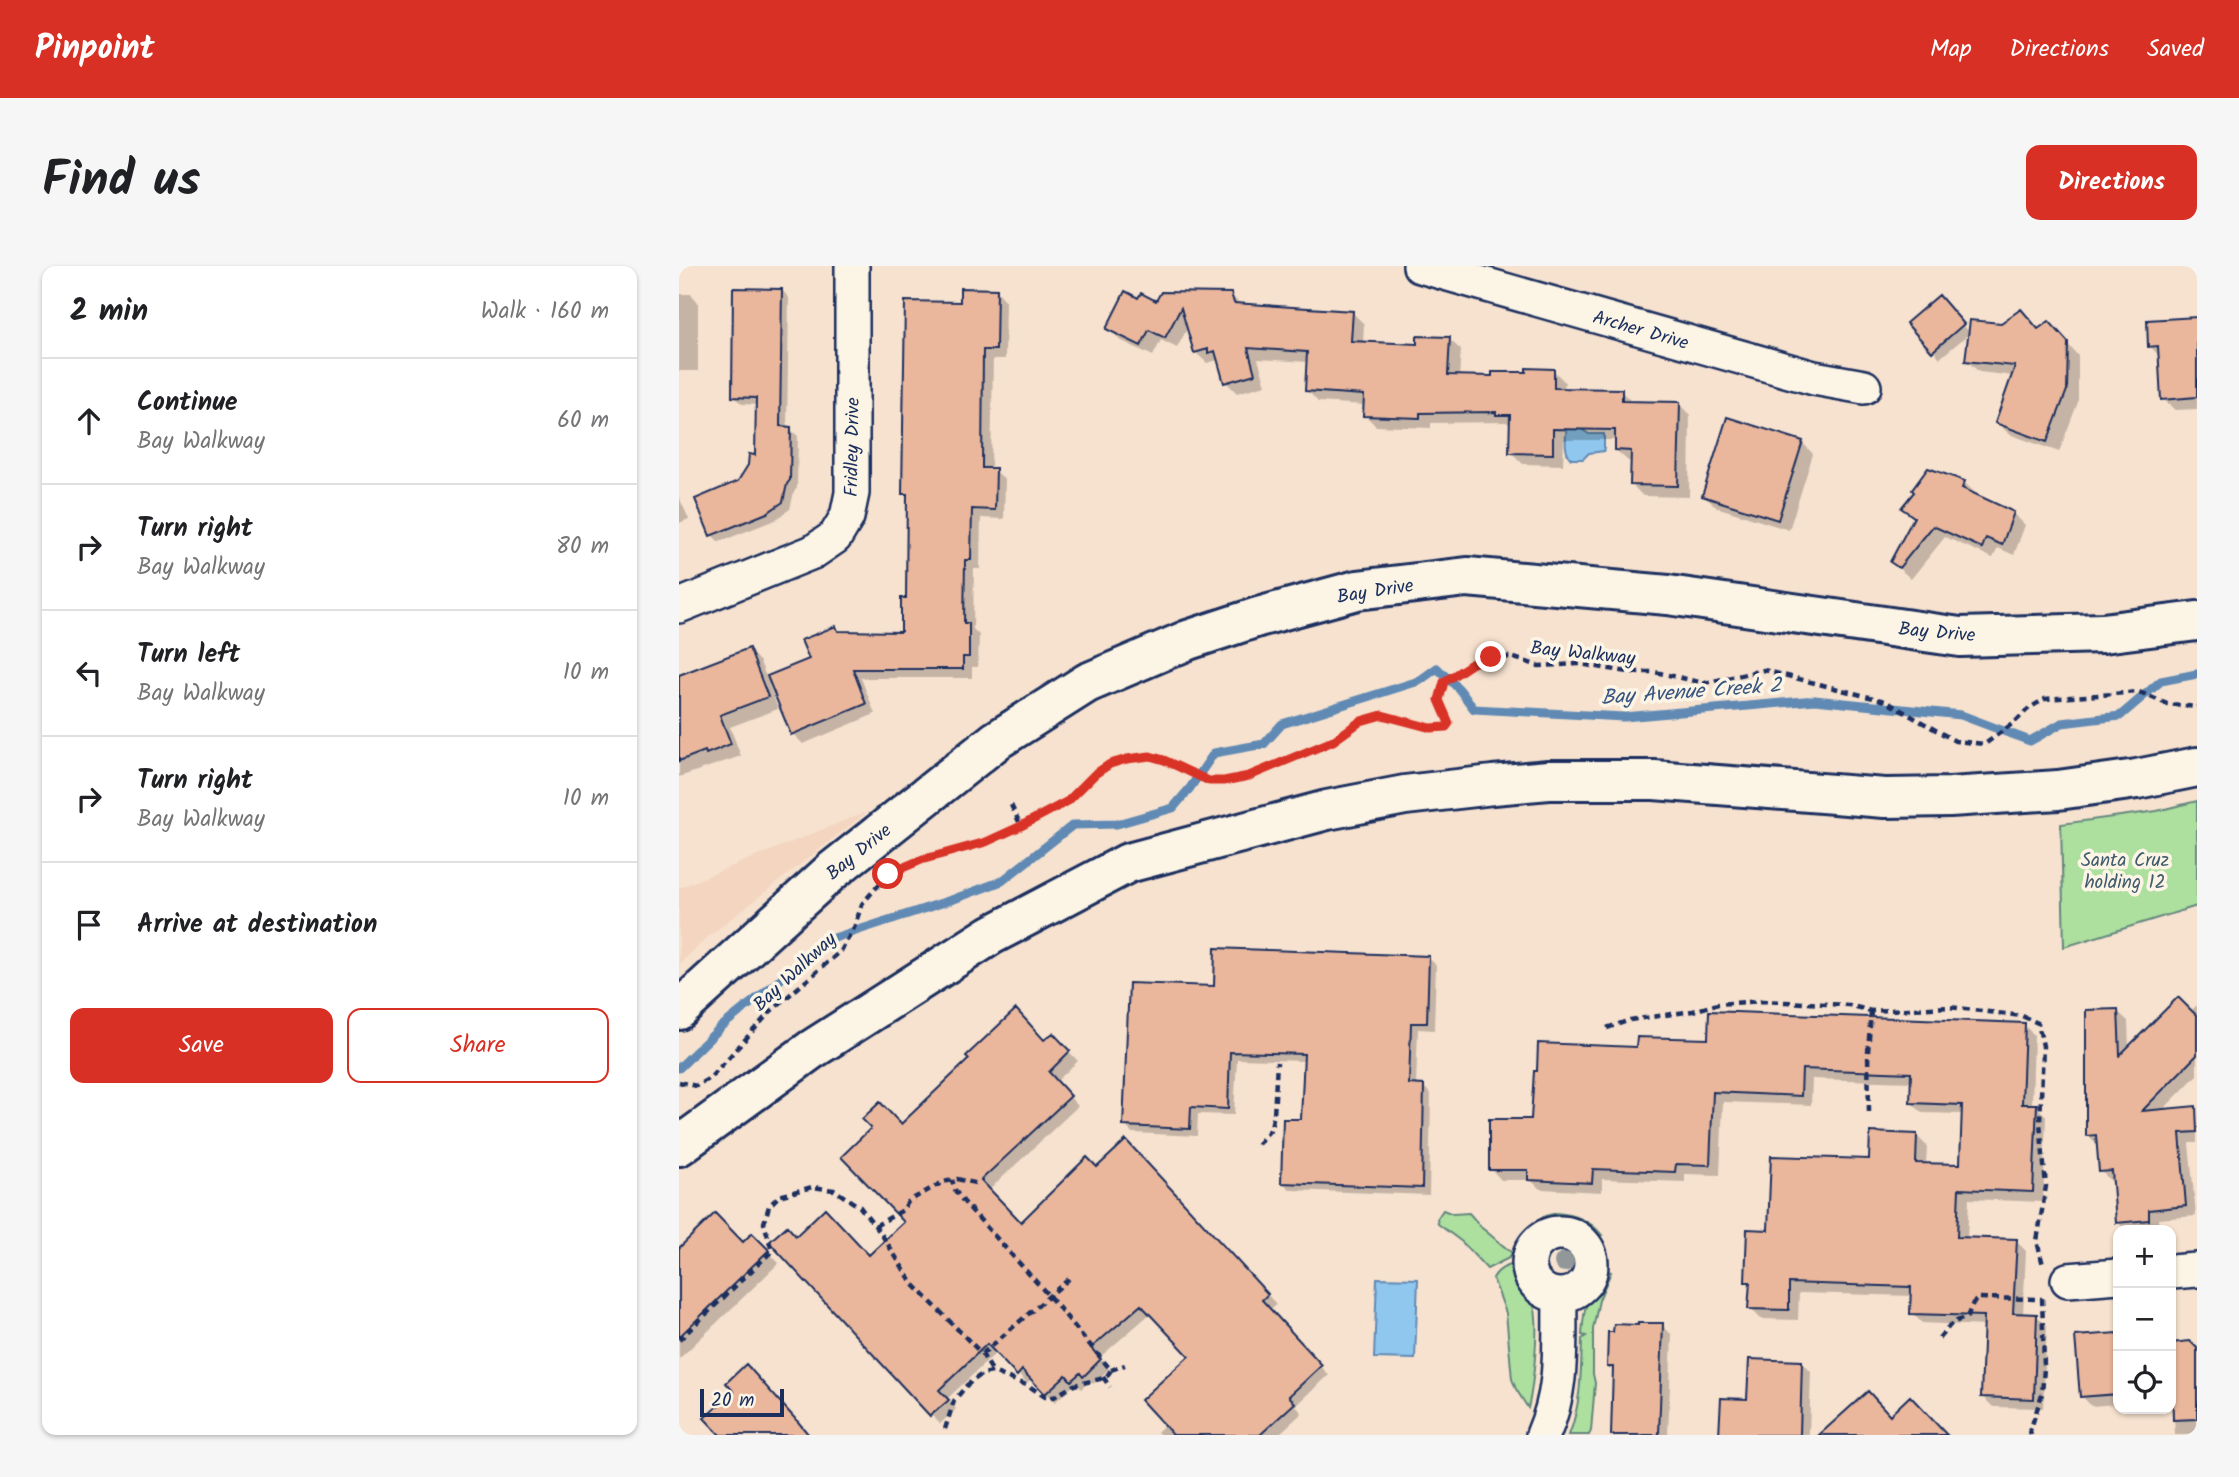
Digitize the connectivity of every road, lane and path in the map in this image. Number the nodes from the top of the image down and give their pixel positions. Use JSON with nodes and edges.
{"nodes":[{"id":1,"x":852,"y":266,"type":"edge"},
{"id":2,"x":1420,"y":266,"type":"edge"},
{"id":3,"x":1864,"y":387,"type":"dead end"},
{"id":4,"x":679,"y":606,"type":"edge"},
{"id":5,"x":2197,"y":621,"type":"edge"},
{"id":6,"x":2197,"y":707,"type":"edge"},
{"id":7,"x":2197,"y":767,"type":"edge"},
{"id":8,"x":1011,"y":805,"type":"dead end"},
{"id":9,"x":1021,"y":826,"type":"junction"},
{"id":10,"x":679,"y":1010,"type":"edge"},
{"id":11,"x":1871,"y":1011,"type":"junction"},
{"id":12,"x":1607,"y":1028,"type":"dead end"},
{"id":13,"x":1277,"y":1062,"type":"dead end"},
{"id":14,"x":679,"y":1082,"type":"edge"},
{"id":15,"x":1869,"y":1112,"type":"dead end"},
{"id":16,"x":1258,"y":1144,"type":"dead end"},
{"id":17,"x":679,"y":1146,"type":"edge"},
{"id":18,"x":953,"y":1180,"type":"junction"},
{"id":19,"x":979,"y":1184,"type":"dead end"},
{"id":20,"x":876,"y":1226,"type":"junction"},
{"id":21,"x":2197,"y":1270,"type":"edge"},
{"id":22,"x":2176,"y":1272,"type":"edge"},
{"id":23,"x":2113,"y":1277,"type":"edge"},
{"id":24,"x":1070,"y":1278,"type":"dead end"},
{"id":25,"x":2049,"y":1285,"type":"junction"},
{"id":26,"x":1560,"y":1295,"type":"dead end"},
{"id":27,"x":1049,"y":1296,"type":"junction"},
{"id":28,"x":1939,"y":1338,"type":"dead end"},
{"id":29,"x":679,"y":1340,"type":"edge"},
{"id":30,"x":982,"y":1354,"type":"junction"},
{"id":31,"x":1125,"y":1365,"type":"dead end"},
{"id":32,"x":1111,"y":1370,"type":"junction"},
{"id":33,"x":993,"y":1372,"type":"junction"},
{"id":34,"x":1103,"y":1377,"type":"junction"},
{"id":35,"x":1110,"y":1387,"type":"dead end"},
{"id":36,"x":945,"y":1429,"type":"dead end"},
{"id":37,"x":1543,"y":1435,"type":"edge"},
{"id":38,"x":2031,"y":1435,"type":"edge"}],
"edges":[{"from":1,"to":4,"type":"street","name":"Fridley Drive"},
{"from":2,"to":3,"type":"street","name":"Archer Drive"},
{"from":5,"to":10,"type":"main road","name":"Bay Drive"},
{"from":6,"to":9,"type":"path","name":"Bay Walkway"},
{"from":7,"to":17,"type":"main road"},
{"from":8,"to":9,"type":"path"},
{"from":9,"to":14,"type":"path","name":"Bay Walkway"},
{"from":11,"to":12,"type":"path"},
{"from":11,"to":15,"type":"path"},
{"from":11,"to":25,"type":"path"},
{"from":13,"to":16,"type":"path"},
{"from":18,"to":19,"type":"path"},
{"from":18,"to":20,"type":"path"},
{"from":18,"to":27,"type":"path"},
{"from":20,"to":29,"type":"path"},
{"from":20,"to":30,"type":"path"},
{"from":21,"to":22,"type":"street"},
{"from":23,"to":25,"type":"street"},
{"from":24,"to":27,"type":"path"},
{"from":25,"to":28,"type":"path"},
{"from":25,"to":38,"type":"path"},
{"from":26,"to":37,"type":"street"},
{"from":27,"to":30,"type":"path"},
{"from":27,"to":32,"type":"path"},
{"from":30,"to":33,"type":"path"},
{"from":31,"to":32,"type":"path"},
{"from":32,"to":34,"type":"path"},
{"from":33,"to":34,"type":"path"},
{"from":33,"to":36,"type":"path"},
{"from":34,"to":35,"type":"path"}]}
